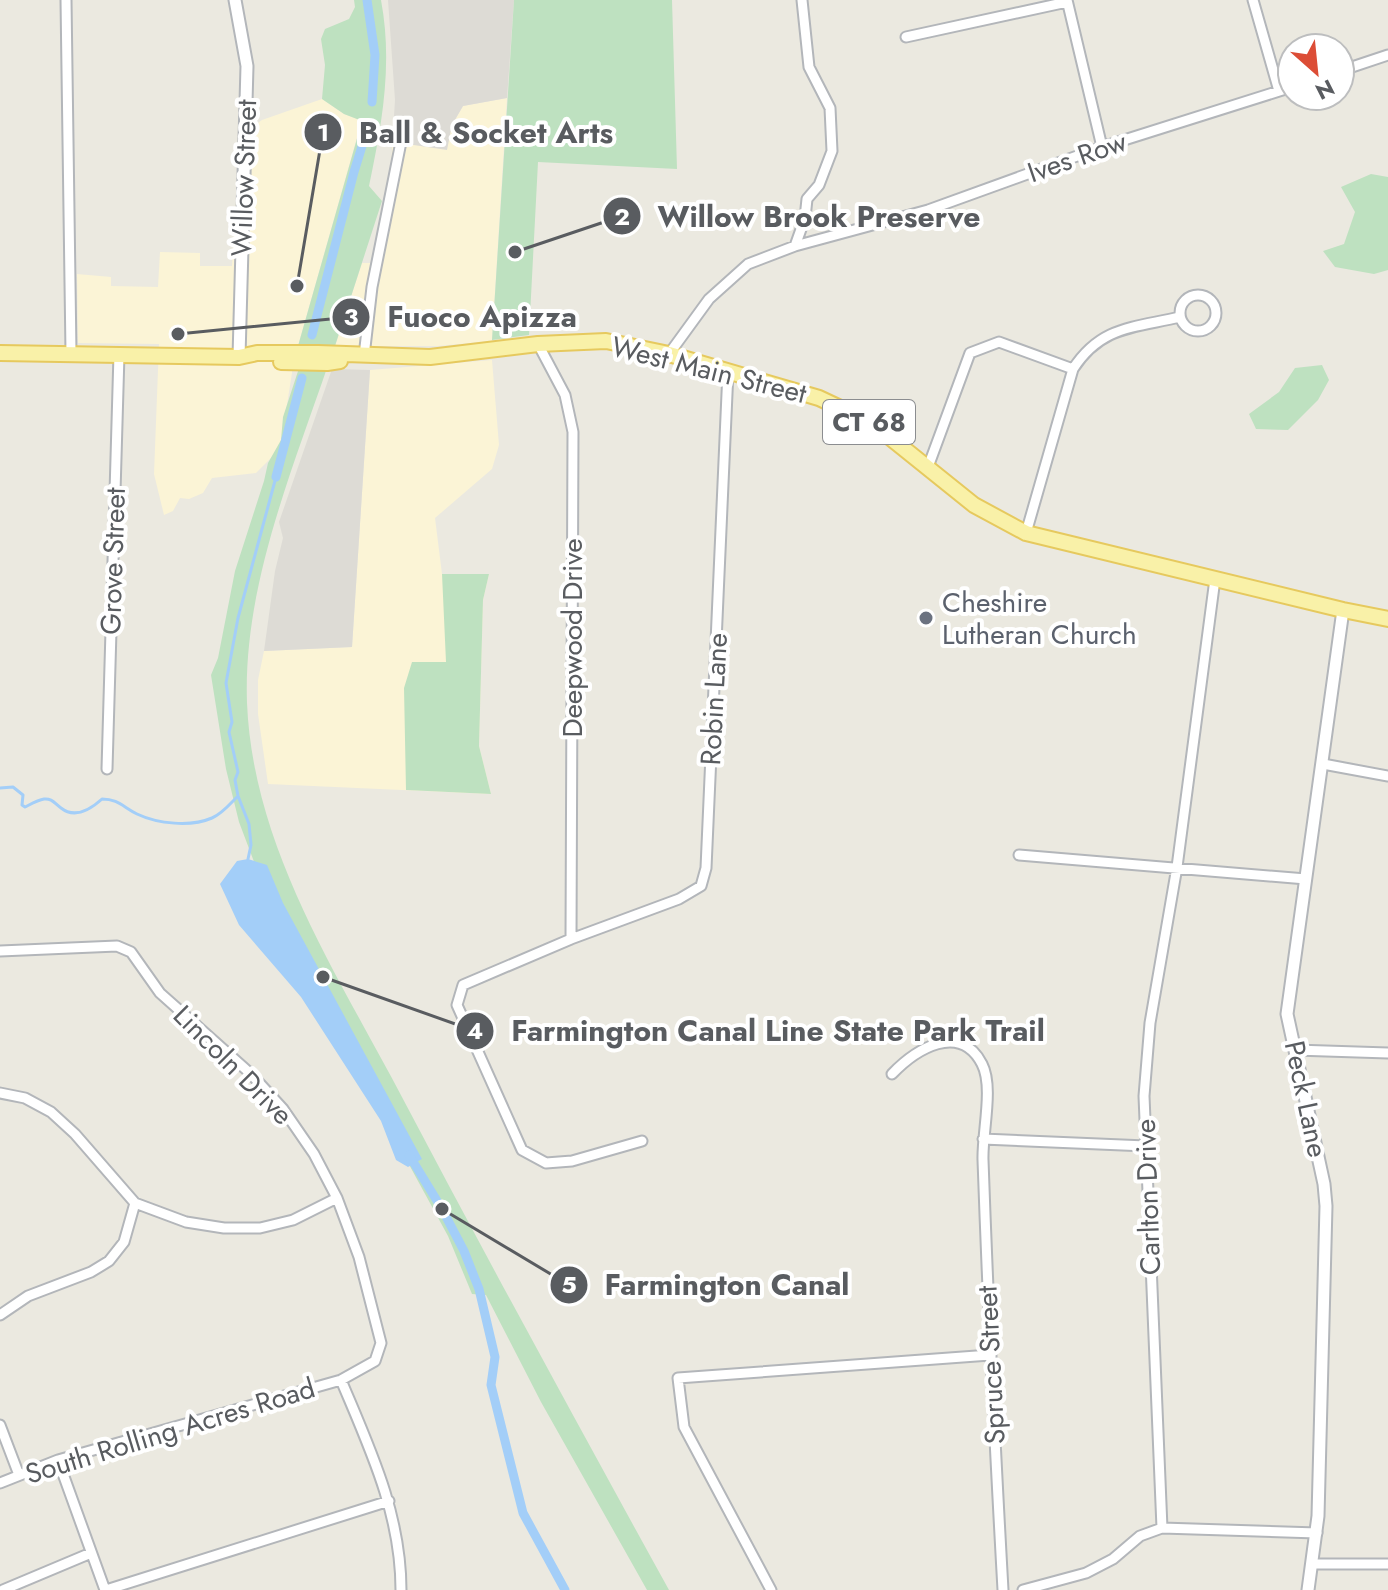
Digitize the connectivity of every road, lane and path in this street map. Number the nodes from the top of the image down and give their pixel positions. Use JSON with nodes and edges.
{"nodes":[{"id":1,"x":66,"y":0,"type":"edge"},
{"id":2,"x":235,"y":0,"type":"edge"},
{"id":3,"x":802,"y":0,"type":"edge"},
{"id":4,"x":1253,"y":0,"type":"edge"},
{"id":5,"x":1067,"y":1,"type":"edge"},
{"id":6,"x":906,"y":37,"type":"dead end"},
{"id":7,"x":1388,"y":55,"type":"edge"},
{"id":8,"x":1356,"y":66,"type":"edge"},
{"id":9,"x":1276,"y":80,"type":"edge"},
{"id":10,"x":1276,"y":92,"type":"edge"},
{"id":11,"x":404,"y":127,"type":"dead end"},
{"id":12,"x":1102,"y":147,"type":"junction"},
{"id":13,"x":795,"y":246,"type":"junction"},
{"id":14,"x":1180,"y":317,"type":"junction"},
{"id":15,"x":538,"y":344,"type":"junction"},
{"id":16,"x":0,"y":353,"type":"edge"},
{"id":17,"x":71,"y":353,"type":"junction"},
{"id":18,"x":119,"y":354,"type":"junction"},
{"id":19,"x":669,"y":354,"type":"junction"},
{"id":20,"x":364,"y":356,"type":"junction"},
{"id":21,"x":239,"y":357,"type":"junction"},
{"id":22,"x":1073,"y":369,"type":"junction"},
{"id":23,"x":728,"y":371,"type":"junction"},
{"id":24,"x":928,"y":467,"type":"junction"},
{"id":25,"x":1026,"y":533,"type":"junction"},
{"id":26,"x":1215,"y":579,"type":"junction"},
{"id":27,"x":1343,"y":610,"type":"junction"},
{"id":28,"x":1388,"y":619,"type":"edge"},
{"id":29,"x":1323,"y":764,"type":"junction"},
{"id":30,"x":107,"y":769,"type":"dead end"},
{"id":31,"x":1388,"y":776,"type":"edge"},
{"id":32,"x":1019,"y":855,"type":"dead end"},
{"id":33,"x":1177,"y":867,"type":"junction"},
{"id":34,"x":1306,"y":879,"type":"junction"},
{"id":35,"x":571,"y":939,"type":"junction"},
{"id":36,"x":0,"y":951,"type":"edge"},
{"id":37,"x":1295,"y":1050,"type":"junction"},
{"id":38,"x":1388,"y":1053,"type":"edge"},
{"id":39,"x":892,"y":1074,"type":"dead end"},
{"id":40,"x":0,"y":1093,"type":"edge"},
{"id":41,"x":983,"y":1139,"type":"junction"},
{"id":42,"x":642,"y":1141,"type":"dead end"},
{"id":43,"x":1146,"y":1146,"type":"junction"},
{"id":44,"x":337,"y":1198,"type":"junction"},
{"id":45,"x":135,"y":1203,"type":"junction"},
{"id":46,"x":0,"y":1315,"type":"edge"},
{"id":47,"x":990,"y":1355,"type":"junction"},
{"id":48,"x":341,"y":1380,"type":"junction"},
{"id":49,"x":0,"y":1425,"type":"edge"},
{"id":50,"x":58,"y":1460,"type":"junction"},
{"id":51,"x":19,"y":1475,"type":"junction"},
{"id":52,"x":0,"y":1483,"type":"edge"},
{"id":53,"x":389,"y":1501,"type":"junction"},
{"id":54,"x":1162,"y":1528,"type":"junction"},
{"id":55,"x":1317,"y":1533,"type":"junction"},
{"id":56,"x":91,"y":1553,"type":"junction"},
{"id":57,"x":1313,"y":1564,"type":"junction"},
{"id":58,"x":1388,"y":1564,"type":"edge"},
{"id":59,"x":3,"y":1590,"type":"edge"},
{"id":60,"x":106,"y":1590,"type":"edge"},
{"id":61,"x":401,"y":1590,"type":"edge"},
{"id":62,"x":771,"y":1590,"type":"edge"},
{"id":63,"x":1003,"y":1590,"type":"edge"},
{"id":64,"x":1023,"y":1590,"type":"edge"},
{"id":65,"x":1308,"y":1590,"type":"edge"}],
"edges":[{"from":1,"to":17,"type":"street"},
{"from":2,"to":21,"type":"street","name":"Willow Street"},
{"from":3,"to":13,"type":"street"},
{"from":4,"to":9,"type":"street"},
{"from":5,"to":6,"type":"street"},
{"from":5,"to":12,"type":"street"},
{"from":7,"to":8,"type":"street"},
{"from":10,"to":12,"type":"street","name":"Ives Row"},
{"from":11,"to":20,"type":"street"},
{"from":12,"to":13,"type":"street","name":"Ives Row"},
{"from":13,"to":19,"type":"street","name":"Ives Row"},
{"from":14,"to":14,"type":"street"},
{"from":14,"to":22,"type":"street"},
{"from":15,"to":19,"type":"main road","name":"West Main Street","number":"CT 68"},
{"from":15,"to":20,"type":"main road","name":"West Main Street","number":"CT 68"},
{"from":15,"to":35,"type":"street","name":"Deepwood Drive"},
{"from":16,"to":17,"type":"main road","name":"West Main Street","number":"CT 68"},
{"from":17,"to":18,"type":"main road","name":"West Main Street","number":"CT 68"},
{"from":18,"to":21,"type":"main road","name":"West Main Street","number":"CT 68"},
{"from":18,"to":30,"type":"street","name":"Grove Street"},
{"from":19,"to":23,"type":"main road","name":"West Main Street","number":"CT 68"},
{"from":20,"to":21,"type":"main road","name":"West Main Street","number":"CT 68"},
{"from":22,"to":24,"type":"street"},
{"from":22,"to":25,"type":"street"},
{"from":23,"to":24,"type":"main road","name":"West Main Street","number":"CT 68"},
{"from":23,"to":35,"type":"street","name":"Robin Lane"},
{"from":24,"to":25,"type":"main road","name":"West Main Street","number":"CT 68"},
{"from":25,"to":26,"type":"main road","name":"West Main Street","number":"CT 68"},
{"from":26,"to":27,"type":"main road","name":"West Main Street","number":"CT 68"},
{"from":26,"to":33,"type":"street","name":"Carlton Drive"},
{"from":27,"to":28,"type":"main road","name":"West Main Street","number":"CT 68"},
{"from":27,"to":29,"type":"street","name":"Peck Lane"},
{"from":29,"to":31,"type":"street"},
{"from":29,"to":34,"type":"street","name":"Peck Lane"},
{"from":32,"to":33,"type":"street"},
{"from":33,"to":34,"type":"street"},
{"from":33,"to":43,"type":"street","name":"Carlton Drive"},
{"from":34,"to":37,"type":"street","name":"Peck Lane"},
{"from":35,"to":42,"type":"street","name":"Robin Lane"},
{"from":36,"to":44,"type":"street","name":"Lincoln Drive"},
{"from":37,"to":38,"type":"street"},
{"from":37,"to":55,"type":"street","name":"Peck Lane"},
{"from":39,"to":41,"type":"street","name":"Spruce Street"},
{"from":40,"to":45,"type":"street"},
{"from":41,"to":43,"type":"street"},
{"from":41,"to":47,"type":"street","name":"Spruce Street"},
{"from":43,"to":54,"type":"street","name":"Carlton Drive"},
{"from":44,"to":45,"type":"street"},
{"from":44,"to":48,"type":"street","name":"Lincoln Drive"},
{"from":45,"to":46,"type":"street"},
{"from":47,"to":62,"type":"street"},
{"from":47,"to":63,"type":"street","name":"Spruce Street"},
{"from":48,"to":50,"type":"street","name":"South Rolling Acres Road"},
{"from":48,"to":53,"type":"street"},
{"from":49,"to":51,"type":"street"},
{"from":50,"to":51,"type":"street","name":"South Rolling Acres Road"},
{"from":50,"to":56,"type":"street"},
{"from":51,"to":52,"type":"street","name":"South Rolling Acres Road"},
{"from":53,"to":60,"type":"street"},
{"from":53,"to":61,"type":"street"},
{"from":54,"to":55,"type":"street"},
{"from":54,"to":64,"type":"street"},
{"from":55,"to":57,"type":"street","name":"Peck Lane"},
{"from":56,"to":59,"type":"street"},
{"from":56,"to":60,"type":"street"},
{"from":57,"to":58,"type":"street"},
{"from":57,"to":65,"type":"street","name":"Peck Lane"}]}
